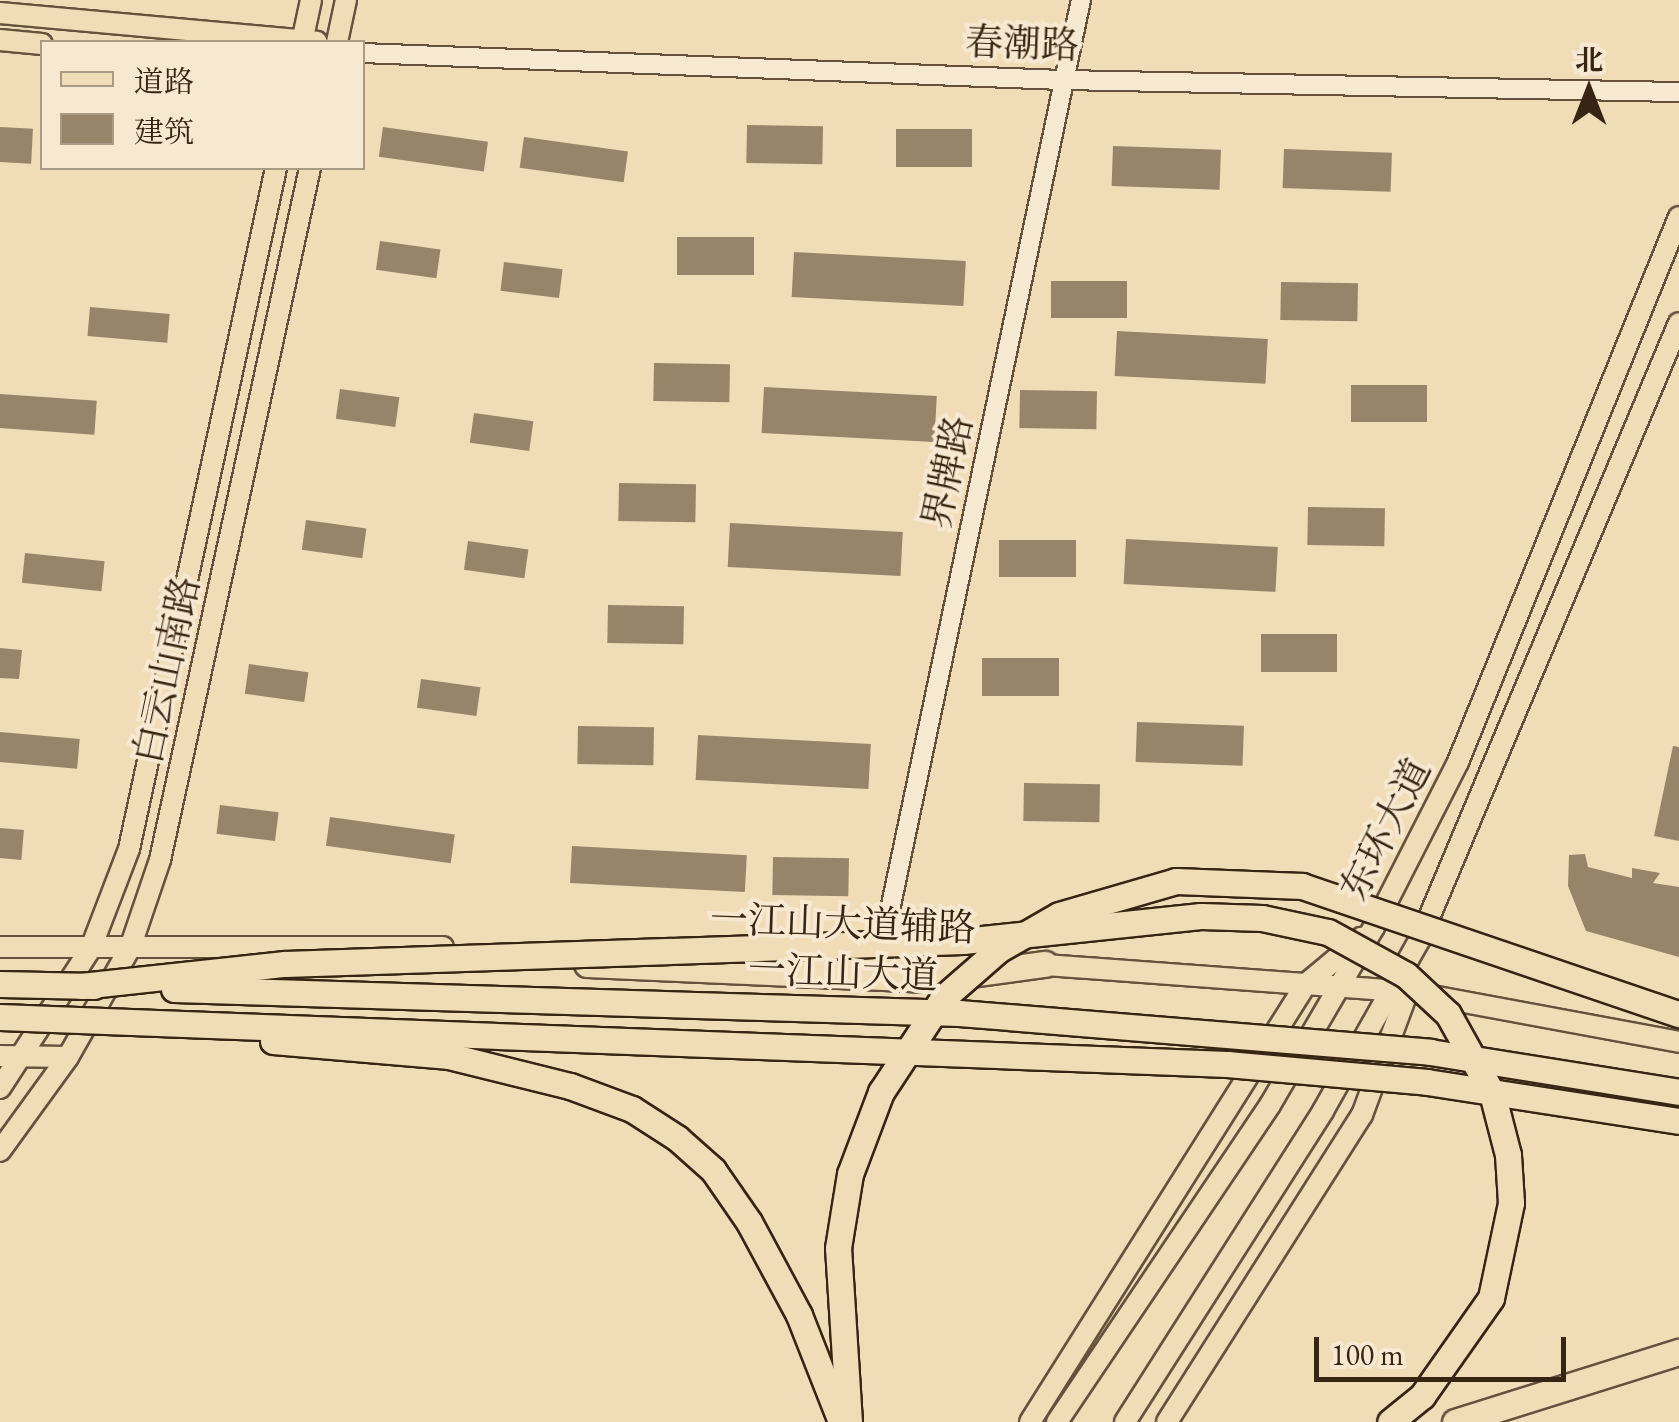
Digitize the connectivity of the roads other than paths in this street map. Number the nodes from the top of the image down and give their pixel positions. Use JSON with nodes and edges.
{"nodes":[{"id":1,"x":311,"y":0,"type":"edge"},
{"id":2,"x":346,"y":0,"type":"edge"},
{"id":3,"x":1081,"y":0,"type":"edge"},
{"id":4,"x":0,"y":13,"type":"edge"},
{"id":5,"x":0,"y":40,"type":"edge"},
{"id":6,"x":308,"y":40,"type":"edge"},
{"id":7,"x":338,"y":40,"type":"edge"},
{"id":8,"x":40,"y":44,"type":"edge"},
{"id":9,"x":365,"y":53,"type":"edge"},
{"id":10,"x":1063,"y":80,"type":"junction"},
{"id":11,"x":1679,"y":92,"type":"edge"},
{"id":12,"x":276,"y":170,"type":"edge"},
{"id":13,"x":310,"y":170,"type":"edge"},
{"id":14,"x":1679,"y":216,"type":"edge"},
{"id":15,"x":1679,"y":323,"type":"edge"},
{"id":16,"x":1374,"y":928,"type":"junction"},
{"id":17,"x":0,"y":947,"type":"edge"},
{"id":18,"x":91,"y":948,"type":"junction"},
{"id":19,"x":130,"y":948,"type":"junction"},
{"id":20,"x":880,"y":958,"type":"junction"},
{"id":21,"x":486,"y":960,"type":"junction"},
{"id":22,"x":1045,"y":964,"type":"junction"},
{"id":23,"x":0,"y":984,"type":"edge"},
{"id":24,"x":1306,"y":984,"type":"junction"},
{"id":25,"x":81,"y":986,"type":"junction"},
{"id":26,"x":1341,"y":986,"type":"junction"},
{"id":27,"x":1401,"y":991,"type":"junction"},
{"id":28,"x":1679,"y":1014,"type":"edge"},
{"id":29,"x":7,"y":1018,"type":"edge"},
{"id":30,"x":1679,"y":1042,"type":"edge"},
{"id":31,"x":0,"y":1056,"type":"edge"},
{"id":32,"x":23,"y":1057,"type":"junction"},
{"id":33,"x":68,"y":1057,"type":"junction"},
{"id":34,"x":0,"y":1088,"type":"edge"},
{"id":35,"x":1679,"y":1092,"type":"edge"},
{"id":36,"x":1679,"y":1121,"type":"edge"},
{"id":37,"x":0,"y":1151,"type":"edge"},
{"id":38,"x":1679,"y":1352,"type":"edge"},
{"id":39,"x":845,"y":1422,"type":"edge"},
{"id":40,"x":1030,"y":1422,"type":"edge"},
{"id":41,"x":1057,"y":1422,"type":"edge"},
{"id":42,"x":1124,"y":1422,"type":"edge"},
{"id":43,"x":1168,"y":1422,"type":"edge"},
{"id":44,"x":1390,"y":1422,"type":"edge"},
{"id":45,"x":1455,"y":1422,"type":"edge"}],
"edges":[{"from":1,"to":6,"type":"main road"},
{"from":2,"to":7,"type":"main road"},
{"from":3,"to":10,"type":"street","name":"界牌路"},
{"from":4,"to":6,"type":"main road"},
{"from":5,"to":8,"type":"main road"},
{"from":9,"to":10,"type":"street","name":"春潮路"},
{"from":10,"to":11,"type":"street","name":"春潮路"},
{"from":10,"to":20,"type":"street","name":"界牌路"},
{"from":12,"to":18,"type":"main road","name":"白云山南路"},
{"from":13,"to":19,"type":"main road","name":"白云山南路"},
{"from":14,"to":16,"type":"main road","name":"东环大道"},
{"from":15,"to":27,"type":"main road","name":"东环大道"},
{"from":16,"to":24,"type":"main road"},
{"from":16,"to":26,"type":"main road","name":"东环大道"},
{"from":17,"to":18,"type":"main road","name":"一江山大道辅路"},
{"from":18,"to":19,"type":"main road","name":"一江山大道辅路"},
{"from":18,"to":32,"type":"main road","name":"白云山南路"},
{"from":19,"to":20,"type":"main road","name":"一江山大道辅路"},
{"from":19,"to":33,"type":"main road","name":"白云山南路"},
{"from":20,"to":22,"type":"main road","name":"一江山大道辅路"},
{"from":21,"to":22,"type":"highway","bridge":true},
{"from":21,"to":25,"type":"highway","bridge":true},
{"from":21,"to":44,"type":"highway","bridge":true},
{"from":22,"to":24,"type":"main road","name":"一江山大道辅路"},
{"from":23,"to":25,"type":"highway","name":"一江山大道","bridge":true},
{"from":24,"to":26,"type":"main road","name":"一江山大道辅路"},
{"from":24,"to":40,"type":"main road"},
{"from":25,"to":35,"type":"highway","name":"一江山大道","bridge":true},
{"from":26,"to":27,"type":"main road","name":"一江山大道辅路"},
{"from":26,"to":41,"type":"main road","name":"东环大道"},
{"from":27,"to":30,"type":"main road","name":"一江山大道辅路"},
{"from":27,"to":42,"type":"main road","name":"东环大道"},
{"from":27,"to":43,"type":"main road"},
{"from":28,"to":39,"type":"highway","bridge":true},
{"from":29,"to":36,"type":"highway","name":"一江山大道","bridge":true},
{"from":29,"to":39,"type":"highway","bridge":true},
{"from":31,"to":32,"type":"main road"},
{"from":32,"to":33,"type":"main road"},
{"from":32,"to":34,"type":"main road","name":"白云山南路"},
{"from":33,"to":37,"type":"main road","name":"白云山南路"},
{"from":38,"to":45,"type":"highway"}]}
